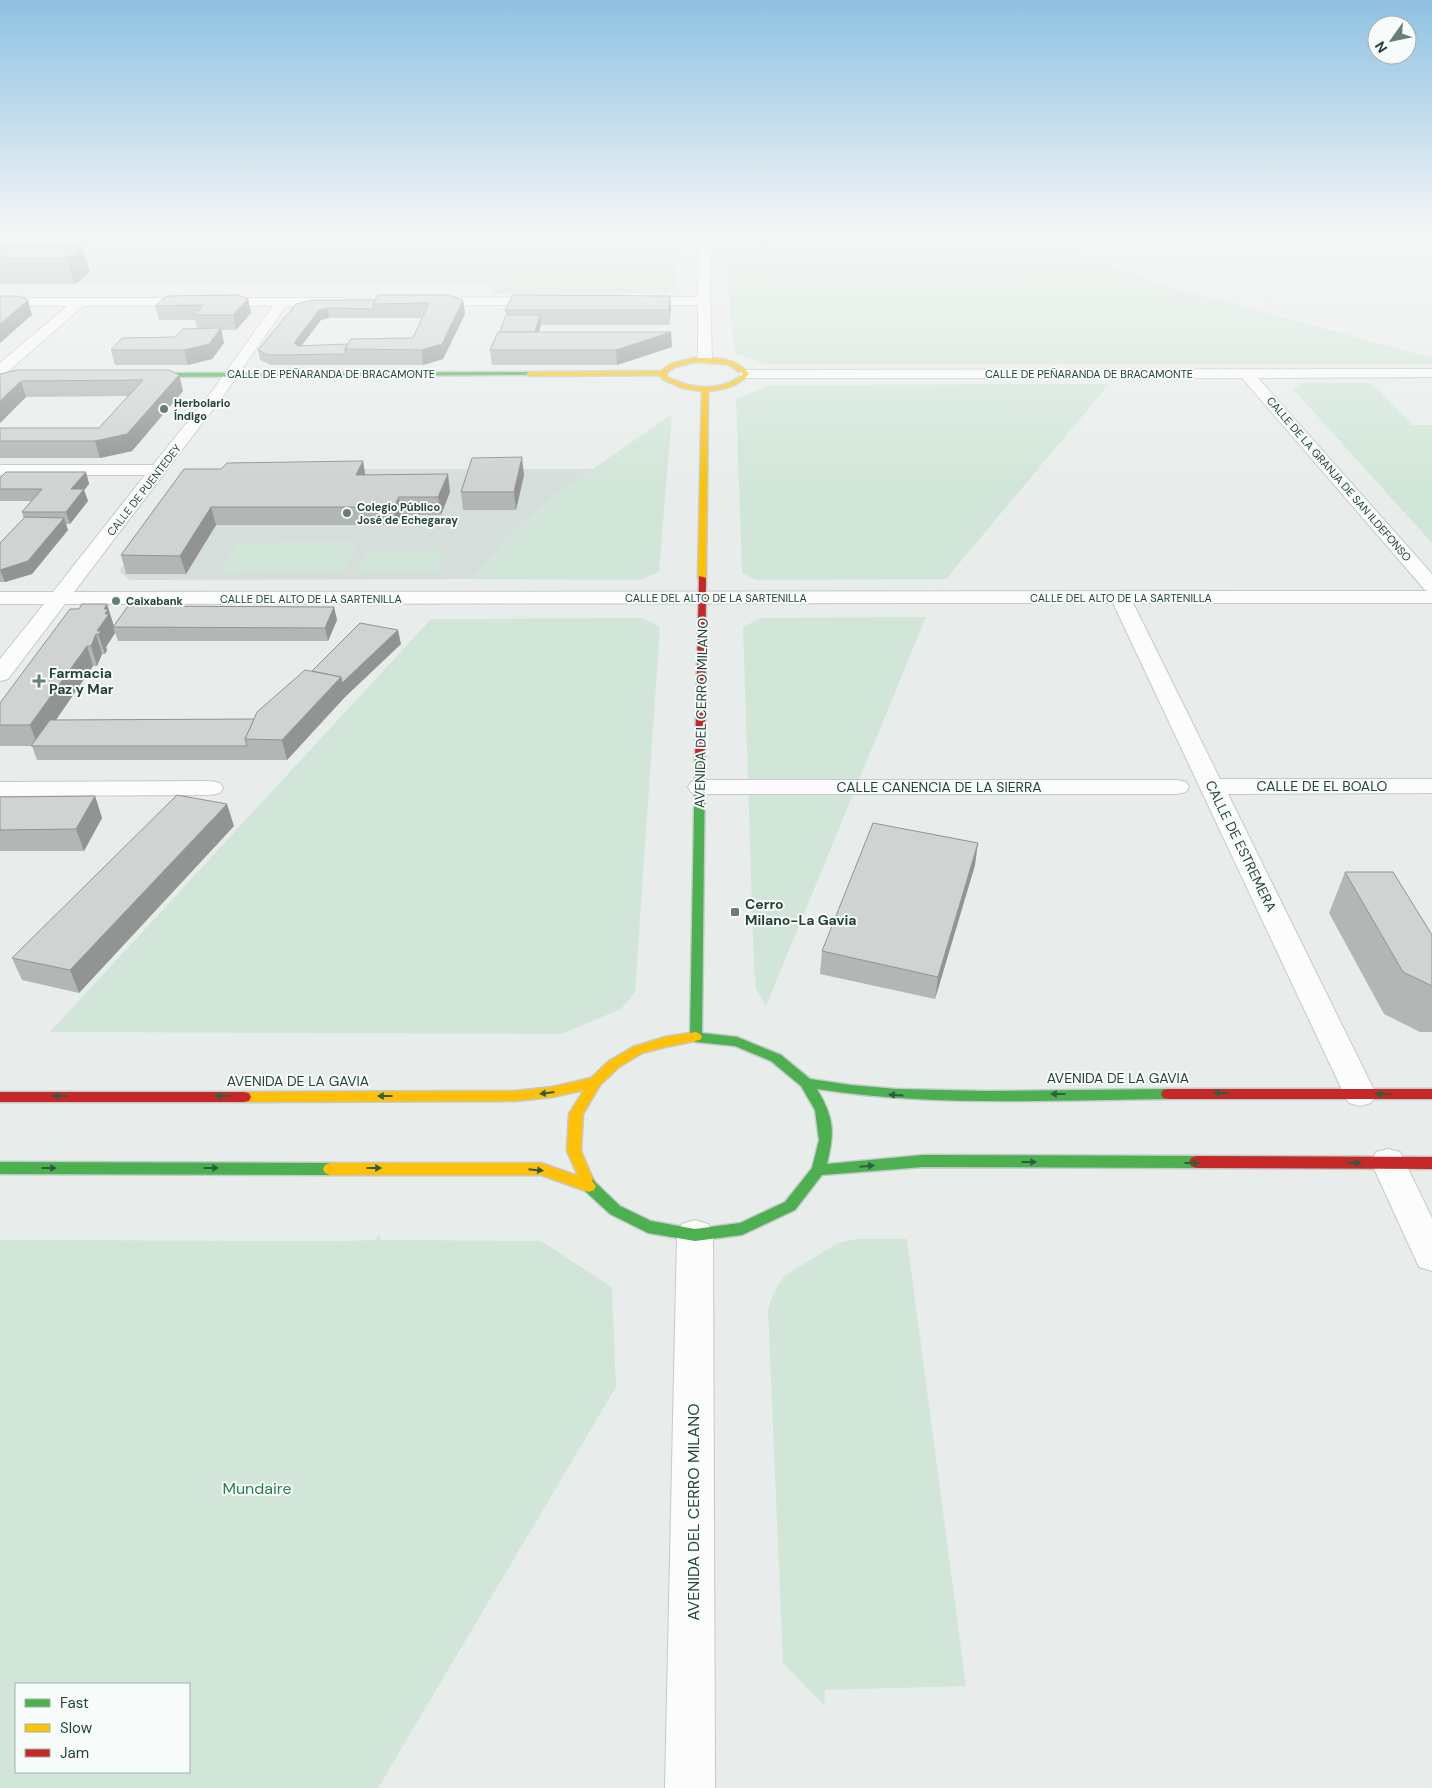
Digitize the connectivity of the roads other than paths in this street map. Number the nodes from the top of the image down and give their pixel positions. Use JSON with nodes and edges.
{"nodes":[{"id":1,"x":63,"y":317,"type":"edge"},
{"id":2,"x":271,"y":317,"type":"edge"},
{"id":3,"x":704,"y":317,"type":"edge"},
{"id":4,"x":705,"y":360,"type":"junction"},
{"id":5,"x":662,"y":373,"type":"junction"},
{"id":6,"x":1246,"y":373,"type":"junction"},
{"id":7,"x":1432,"y":373,"type":"edge"},
{"id":8,"x":3,"y":374,"type":"edge"},
{"id":9,"x":232,"y":374,"type":"junction"},
{"id":10,"x":746,"y":374,"type":"junction"},
{"id":11,"x":132,"y":375,"type":"edge"},
{"id":12,"x":705,"y":389,"type":"junction"},
{"id":13,"x":0,"y":470,"type":"edge"},
{"id":14,"x":160,"y":470,"type":"junction"},
{"id":15,"x":1432,"y":586,"type":"edge"},
{"id":16,"x":0,"y":598,"type":"edge"},
{"id":17,"x":59,"y":598,"type":"junction"},
{"id":18,"x":703,"y":598,"type":"junction"},
{"id":19,"x":1120,"y":598,"type":"junction"},
{"id":20,"x":1432,"y":598,"type":"edge"},
{"id":21,"x":0,"y":674,"type":"edge"},
{"id":22,"x":1212,"y":786,"type":"junction"},
{"id":23,"x":1432,"y":786,"type":"edge"},
{"id":24,"x":700,"y":787,"type":"junction"},
{"id":25,"x":1178,"y":787,"type":"dead end"},
{"id":26,"x":212,"y":788,"type":"dead end"},
{"id":27,"x":0,"y":789,"type":"edge"},
{"id":28,"x":696,"y":1037,"type":"junction"},
{"id":29,"x":594,"y":1082,"type":"junction"},
{"id":30,"x":806,"y":1083,"type":"junction"},
{"id":31,"x":1360,"y":1094,"type":"junction"},
{"id":32,"x":1432,"y":1094,"type":"edge"},
{"id":33,"x":0,"y":1096,"type":"edge"},
{"id":34,"x":1388,"y":1162,"type":"junction"},
{"id":35,"x":1432,"y":1163,"type":"edge"},
{"id":36,"x":0,"y":1168,"type":"edge"},
{"id":37,"x":818,"y":1170,"type":"junction"},
{"id":38,"x":589,"y":1186,"type":"junction"},
{"id":39,"x":696,"y":1235,"type":"junction"},
{"id":40,"x":1432,"y":1256,"type":"edge"},
{"id":41,"x":690,"y":1788,"type":"edge"}],
"edges":[{"from":1,"to":8,"type":"street"},
{"from":2,"to":9,"type":"street","name":"CALLE DE PUENTEDEY"},
{"from":3,"to":4,"type":"street"},
{"from":4,"to":5,"type":"main road"},
{"from":4,"to":10,"type":"main road"},
{"from":5,"to":9,"type":"main road","name":"CALLE DE PEÑARANDA DE BRACAMONTE"},
{"from":5,"to":12,"type":"main road"},
{"from":6,"to":7,"type":"street","name":"CALLE DE PEÑARANDA DE BRACAMONTE"},
{"from":6,"to":10,"type":"street","name":"CALLE DE PEÑARANDA DE BRACAMONTE"},
{"from":6,"to":15,"type":"street","name":"CALLE DE LA GRANJA DE SAN ILDEFONSO"},
{"from":9,"to":11,"type":"main road","name":"CALLE DE PEÑARANDA DE BRACAMONTE"},
{"from":9,"to":14,"type":"street","name":"CALLE DE PUENTEDEY"},
{"from":10,"to":12,"type":"main road"},
{"from":12,"to":18,"type":"main road","name":"AVENIDA DEL CERRO MILANO"},
{"from":13,"to":14,"type":"street"},
{"from":14,"to":17,"type":"street","name":"CALLE DE PUENTEDEY"},
{"from":16,"to":17,"type":"street","name":"CALLE DEL ALTO DE LA SARTENILLA"},
{"from":17,"to":18,"type":"street","name":"CALLE DEL ALTO DE LA SARTENILLA"},
{"from":17,"to":21,"type":"street","name":"CALLE DE PUENTEDEY"},
{"from":18,"to":19,"type":"street","name":"CALLE DEL ALTO DE LA SARTENILLA"},
{"from":18,"to":24,"type":"main road","name":"AVENIDA DEL CERRO MILANO"},
{"from":19,"to":20,"type":"street","name":"CALLE DEL ALTO DE LA SARTENILLA"},
{"from":19,"to":22,"type":"street","name":"CALLE DE ESTREMERA"},
{"from":22,"to":23,"type":"street","name":"CALLE DE EL BOALO"},
{"from":22,"to":31,"type":"street","name":"CALLE DE ESTREMERA"},
{"from":24,"to":25,"type":"street","name":"CALLE CANENCIA DE LA SIERRA"},
{"from":24,"to":28,"type":"main road","name":"AVENIDA DEL CERRO MILANO"},
{"from":26,"to":27,"type":"street"},
{"from":28,"to":29,"type":"main road"},
{"from":28,"to":30,"type":"main road"},
{"from":29,"to":33,"type":"main road","name":"AVENIDA DE LA GAVIA","one_way":true},
{"from":29,"to":38,"type":"main road"},
{"from":31,"to":30,"type":"main road","name":"AVENIDA DE LA GAVIA","one_way":true},
{"from":30,"to":37,"type":"main road"},
{"from":32,"to":31,"type":"main road","name":"AVENIDA DE LA GAVIA","one_way":true},
{"from":34,"to":35,"type":"main road"},
{"from":37,"to":34,"type":"main road","one_way":true},
{"from":34,"to":40,"type":"street"},
{"from":36,"to":38,"type":"main road","one_way":true},
{"from":37,"to":39,"type":"main road"},
{"from":38,"to":39,"type":"main road"},
{"from":39,"to":41,"type":"street","name":"AVENIDA DEL CERRO MILANO"}]}
